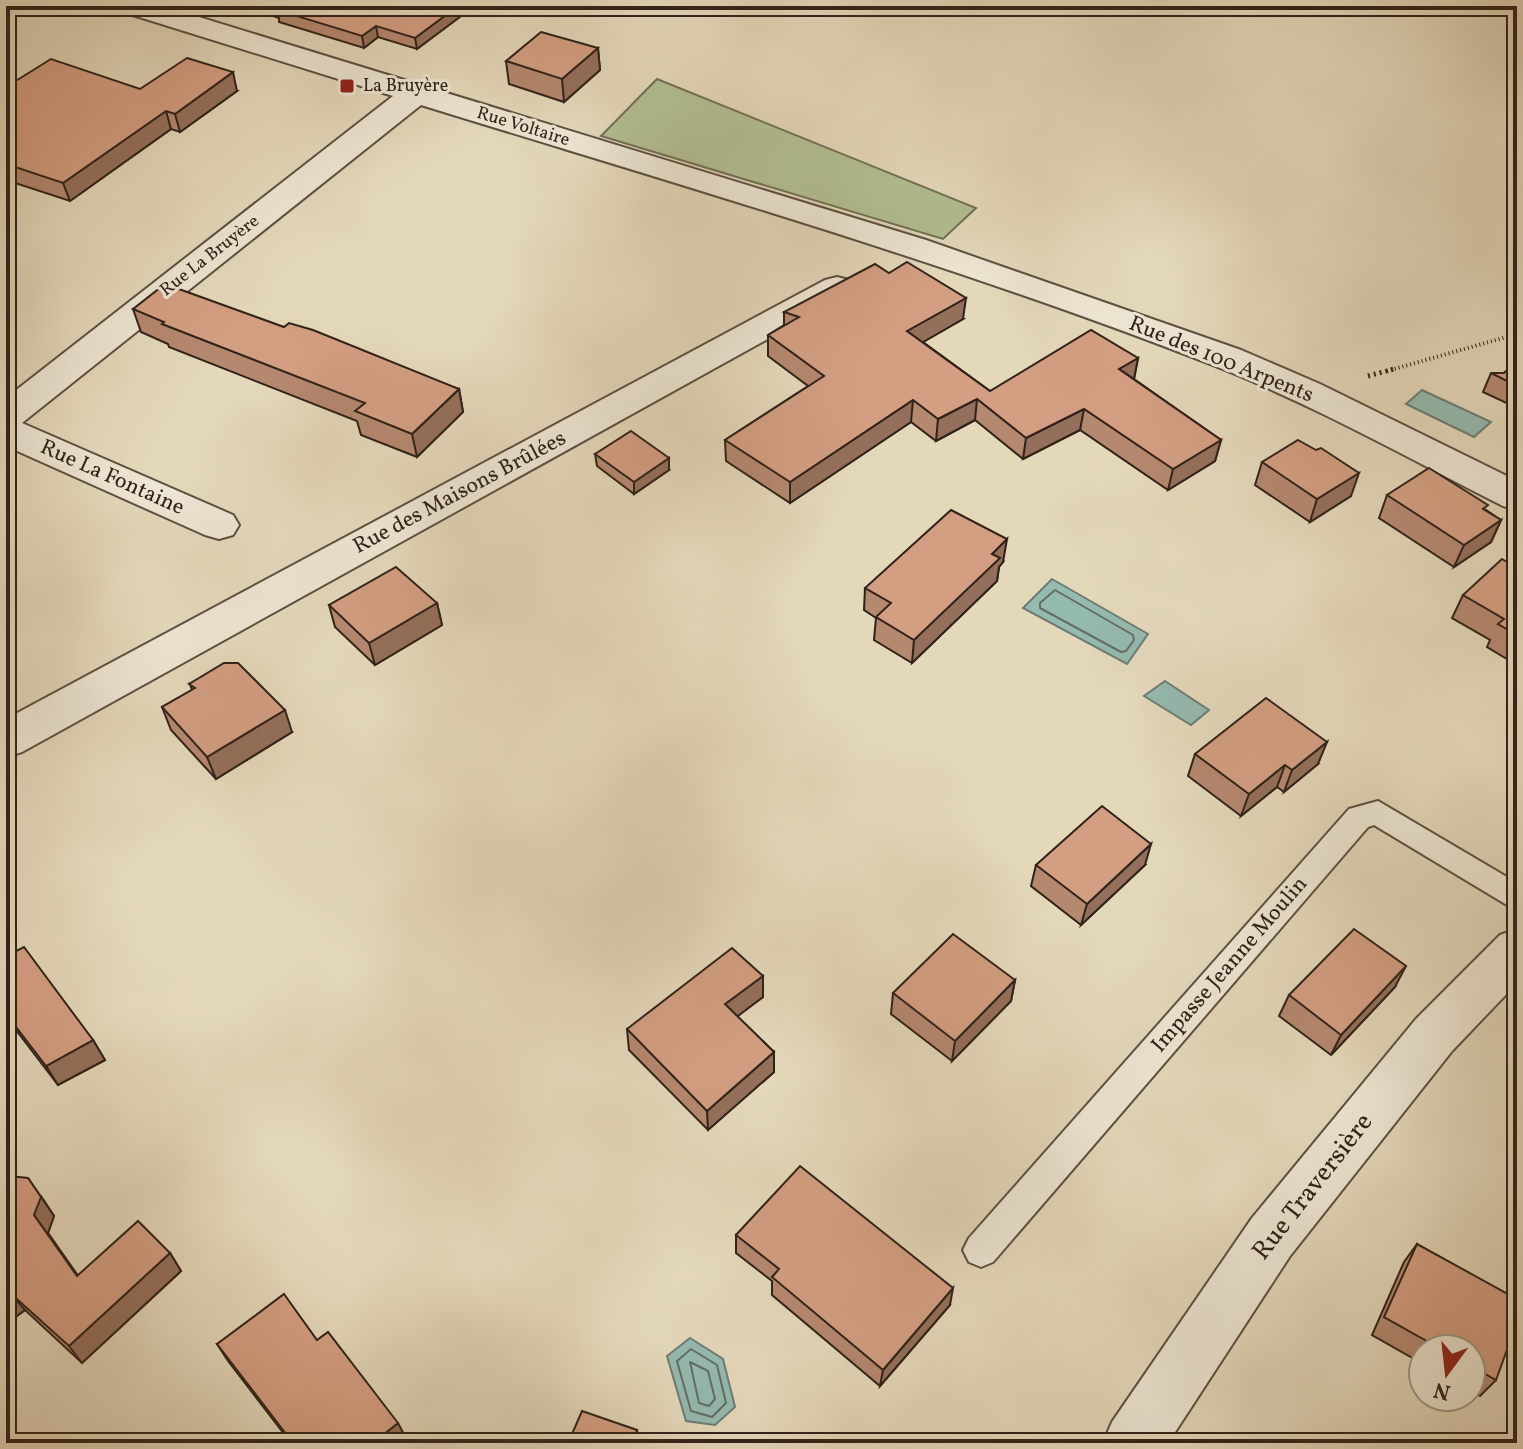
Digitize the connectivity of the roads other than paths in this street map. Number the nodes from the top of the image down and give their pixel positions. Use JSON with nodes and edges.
{"nodes":[{"id":1,"x":133,"y":6,"type":"edge"},
{"id":2,"x":415,"y":94,"type":"junction"},
{"id":3,"x":914,"y":247,"type":"junction"},
{"id":4,"x":6,"y":417,"type":"edge"},
{"id":5,"x":6,"y":431,"type":"edge"},
{"id":6,"x":1517,"y":497,"type":"edge"},
{"id":7,"x":219,"y":525,"type":"dead end"},
{"id":8,"x":6,"y":740,"type":"edge"},
{"id":9,"x":1517,"y":898,"type":"edge"},
{"id":10,"x":1517,"y":950,"type":"edge"},
{"id":11,"x":981,"y":1250,"type":"dead end"},
{"id":12,"x":1133,"y":1443,"type":"edge"}],
"edges":[{"from":1,"to":2,"type":"street","name":"Rue Voltaire"},
{"from":2,"to":3,"type":"street","name":"Rue Voltaire"},
{"from":2,"to":4,"type":"street","name":"Rue La Bruyère"},
{"from":3,"to":6,"type":"street","name":"Rue des 100 Arpents"},
{"from":3,"to":8,"type":"street","name":"Rue des Maisons Brûlées"},
{"from":5,"to":7,"type":"street","name":"Rue La Fontaine"},
{"from":9,"to":11,"type":"lane","name":"Impasse Jeanne Moulin"},
{"from":10,"to":12,"type":"street","name":"Rue Traversière"}]}
